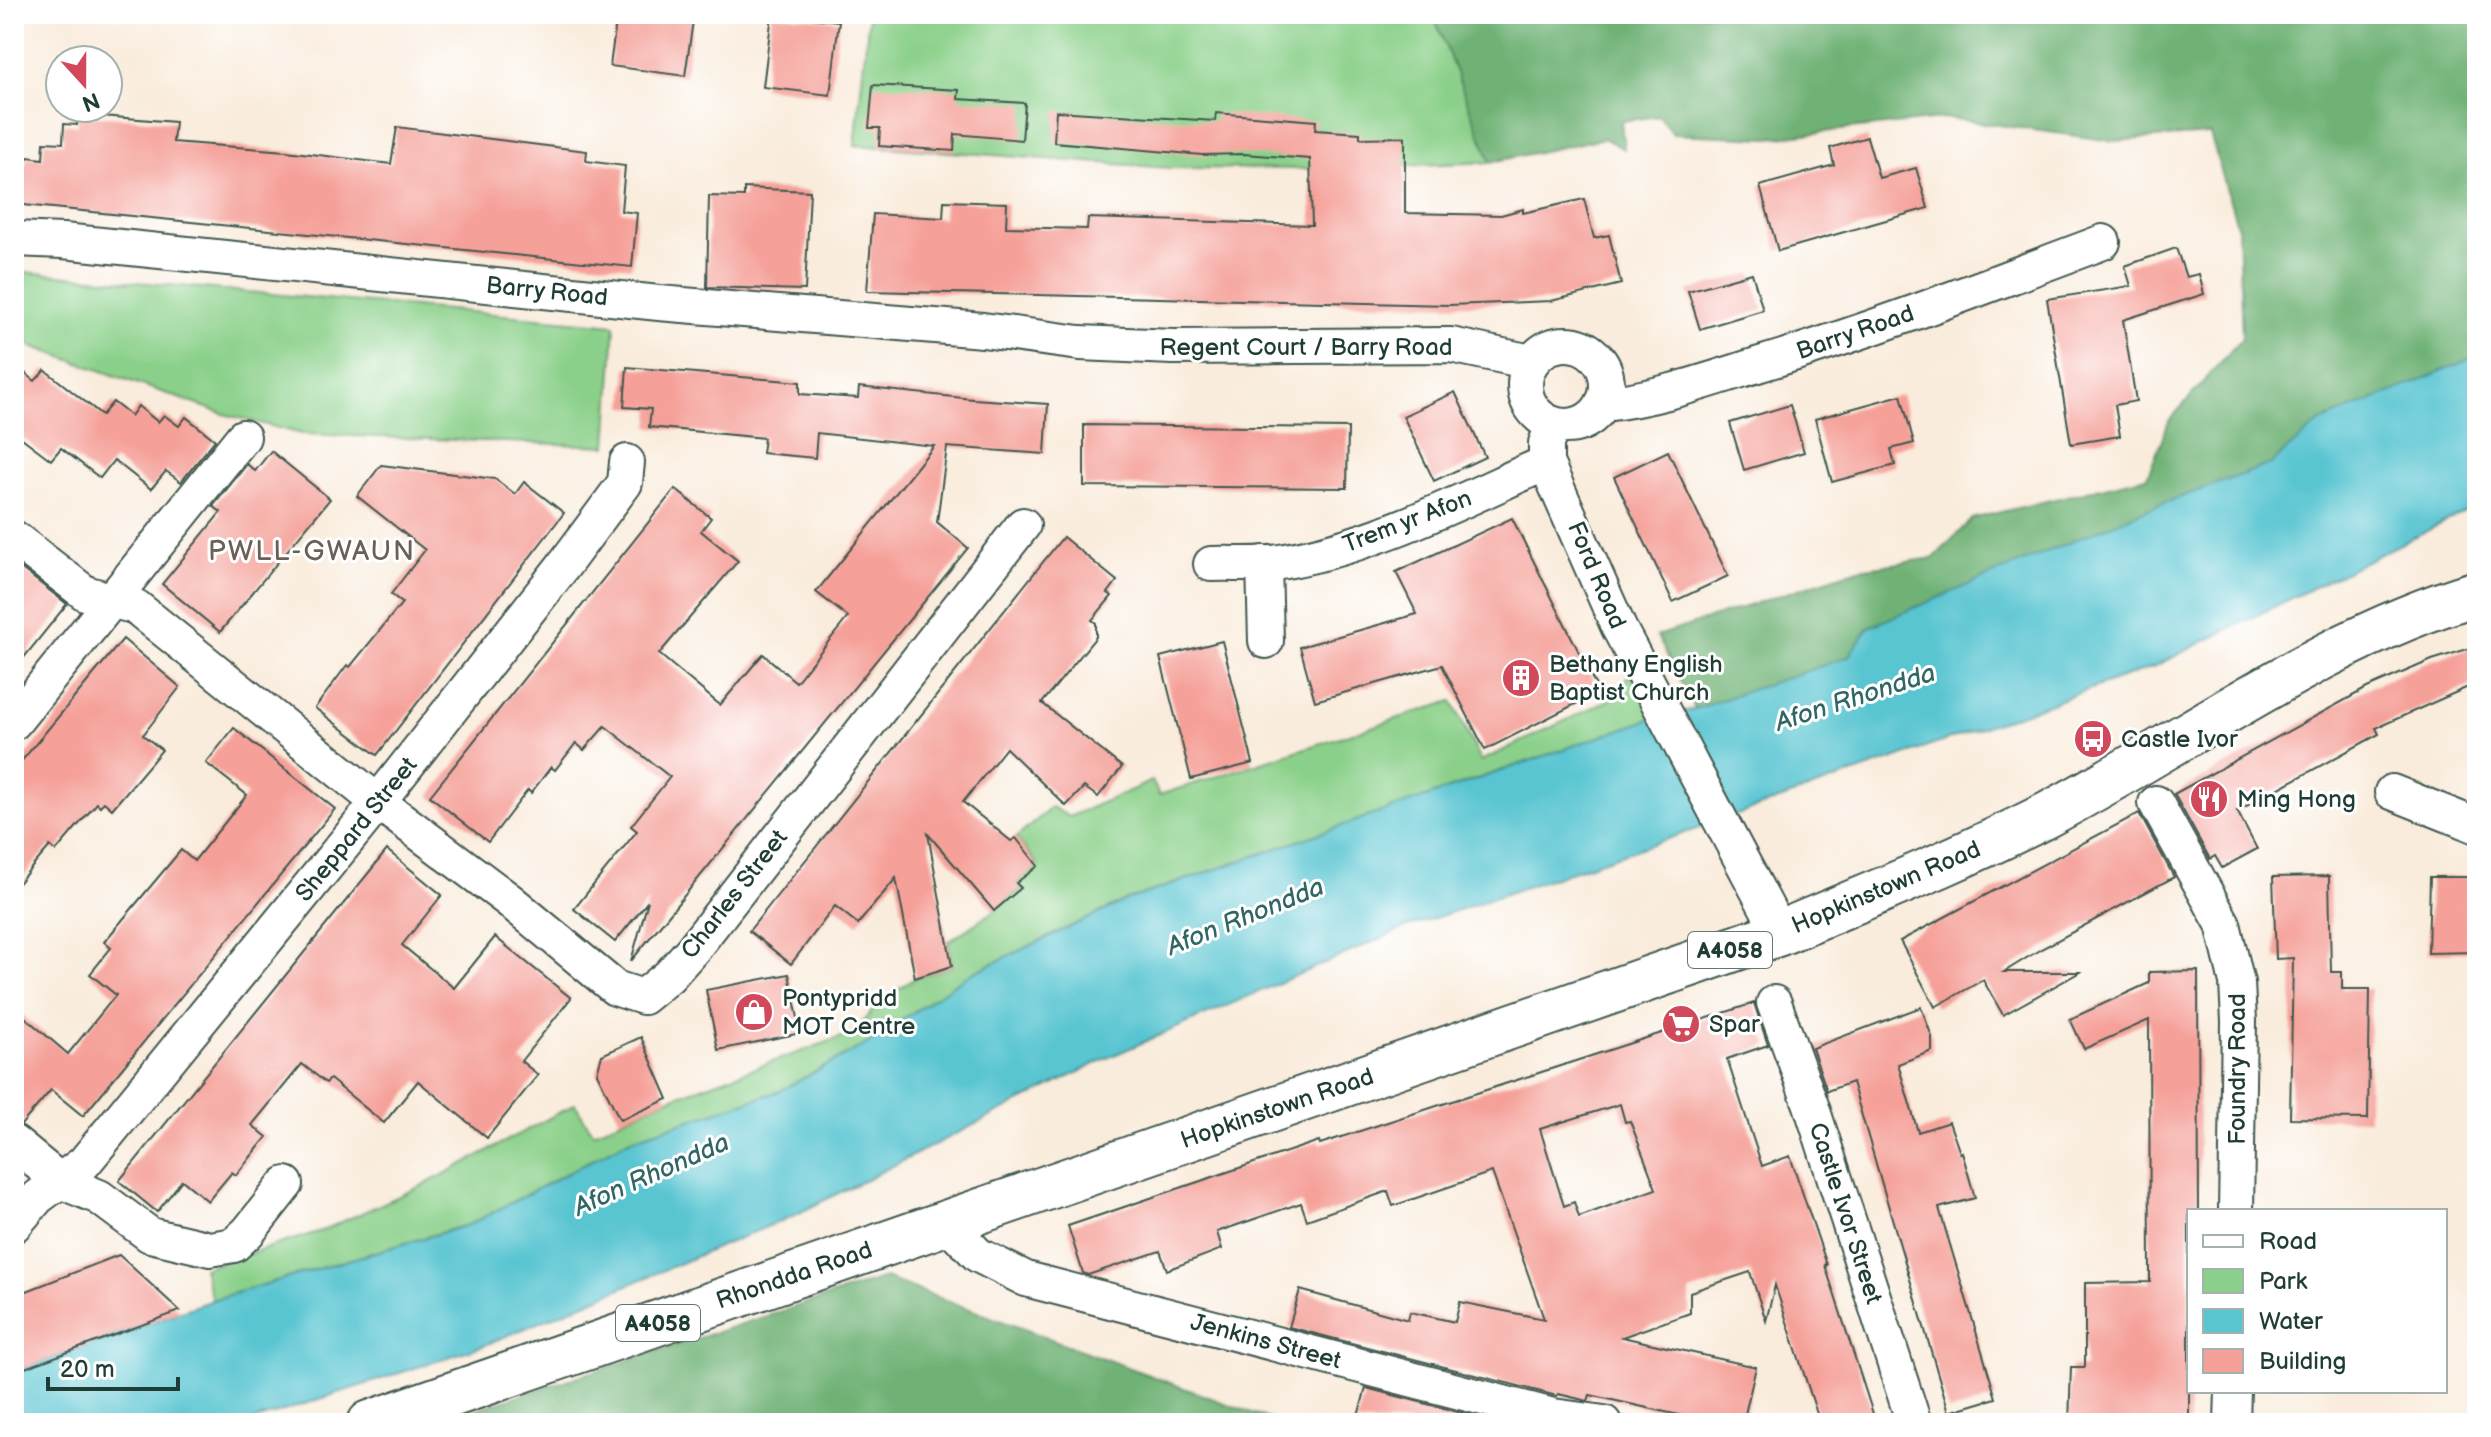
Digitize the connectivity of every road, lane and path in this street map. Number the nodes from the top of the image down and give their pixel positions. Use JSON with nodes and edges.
{"nodes":[{"id":1,"x":14,"y":239,"type":"edge"},
{"id":2,"x":2103,"y":242,"type":"dead end"},
{"id":3,"x":1080,"y":343,"type":"joint"},
{"id":4,"x":1531,"y":362,"type":"junction"},
{"id":5,"x":1602,"y":404,"type":"junction"},
{"id":6,"x":1554,"y":425,"type":"junction"},
{"id":7,"x":243,"y":437,"type":"dead end"},
{"id":8,"x":627,"y":462,"type":"dead end"},
{"id":9,"x":1546,"y":463,"type":"junction"},
{"id":10,"x":1023,"y":525,"type":"dead end"},
{"id":11,"x":14,"y":538,"type":"edge"},
{"id":12,"x":1264,"y":563,"type":"junction"},
{"id":13,"x":1211,"y":564,"type":"dead end"},
{"id":14,"x":2477,"y":593,"type":"edge"},
{"id":15,"x":111,"y":602,"type":"junction"},
{"id":16,"x":1266,"y":641,"type":"dead end"},
{"id":17,"x":14,"y":722,"type":"edge"},
{"id":18,"x":2392,"y":792,"type":"dead end"},
{"id":19,"x":378,"y":802,"type":"junction"},
{"id":20,"x":2156,"y":803,"type":"dead end"},
{"id":21,"x":2477,"y":826,"type":"edge"},
{"id":22,"x":1780,"y":933,"type":"junction"},
{"id":23,"x":1774,"y":1003,"type":"dead end"},
{"id":24,"x":14,"y":1143,"type":"edge"},
{"id":25,"x":60,"y":1181,"type":"junction"},
{"id":26,"x":286,"y":1184,"type":"dead end"},
{"id":27,"x":2236,"y":1209,"type":"edge"},
{"id":28,"x":946,"y":1222,"type":"junction"},
{"id":29,"x":14,"y":1225,"type":"edge"},
{"id":30,"x":2233,"y":1393,"type":"edge"},
{"id":31,"x":370,"y":1423,"type":"edge"},
{"id":32,"x":1604,"y":1423,"type":"edge"},
{"id":33,"x":1914,"y":1423,"type":"edge"},
{"id":34,"x":2232,"y":1423,"type":"edge"}],
"edges":[{"from":1,"to":3,"type":"street","name":"Barry Road"},
{"from":2,"to":5,"type":"street","name":"Barry Road"},
{"from":3,"to":4,"type":"street","name":"Regent Court / Barry Road"},
{"from":4,"to":5,"type":"street"},
{"from":4,"to":6,"type":"street"},
{"from":5,"to":6,"type":"street","name":"Barry Road"},
{"from":6,"to":9,"type":"street"},
{"from":7,"to":15,"type":"street"},
{"from":8,"to":19,"type":"street","name":"Sheppard Street"},
{"from":9,"to":12,"type":"street","name":"Trem yr Afon"},
{"from":9,"to":22,"type":"street","name":"Ford Road"},
{"from":10,"to":19,"type":"street","name":"Charles Street"},
{"from":11,"to":15,"type":"street"},
{"from":12,"to":13,"type":"street","name":"Trem yr Afon"},
{"from":12,"to":16,"type":"street"},
{"from":14,"to":22,"type":"main road","name":"Hopkinstown Road","number":"A4058"},
{"from":15,"to":17,"type":"street"},
{"from":15,"to":19,"type":"street"},
{"from":18,"to":21,"type":"street"},
{"from":19,"to":25,"type":"street","name":"Sheppard Street"},
{"from":20,"to":27,"type":"street","name":"Foundry Road"},
{"from":22,"to":28,"type":"main road","name":"Hopkinstown Road","number":"A4058"},
{"from":23,"to":33,"type":"street","name":"Castle Ivor Street"},
{"from":24,"to":25,"type":"street"},
{"from":25,"to":26,"type":"street"},
{"from":25,"to":29,"type":"street","name":"Sheppard Street"},
{"from":28,"to":31,"type":"main road","name":"Rhondda Road","number":"A4058"},
{"from":28,"to":32,"type":"street","name":"Jenkins Street"},
{"from":30,"to":34,"type":"street"}]}
